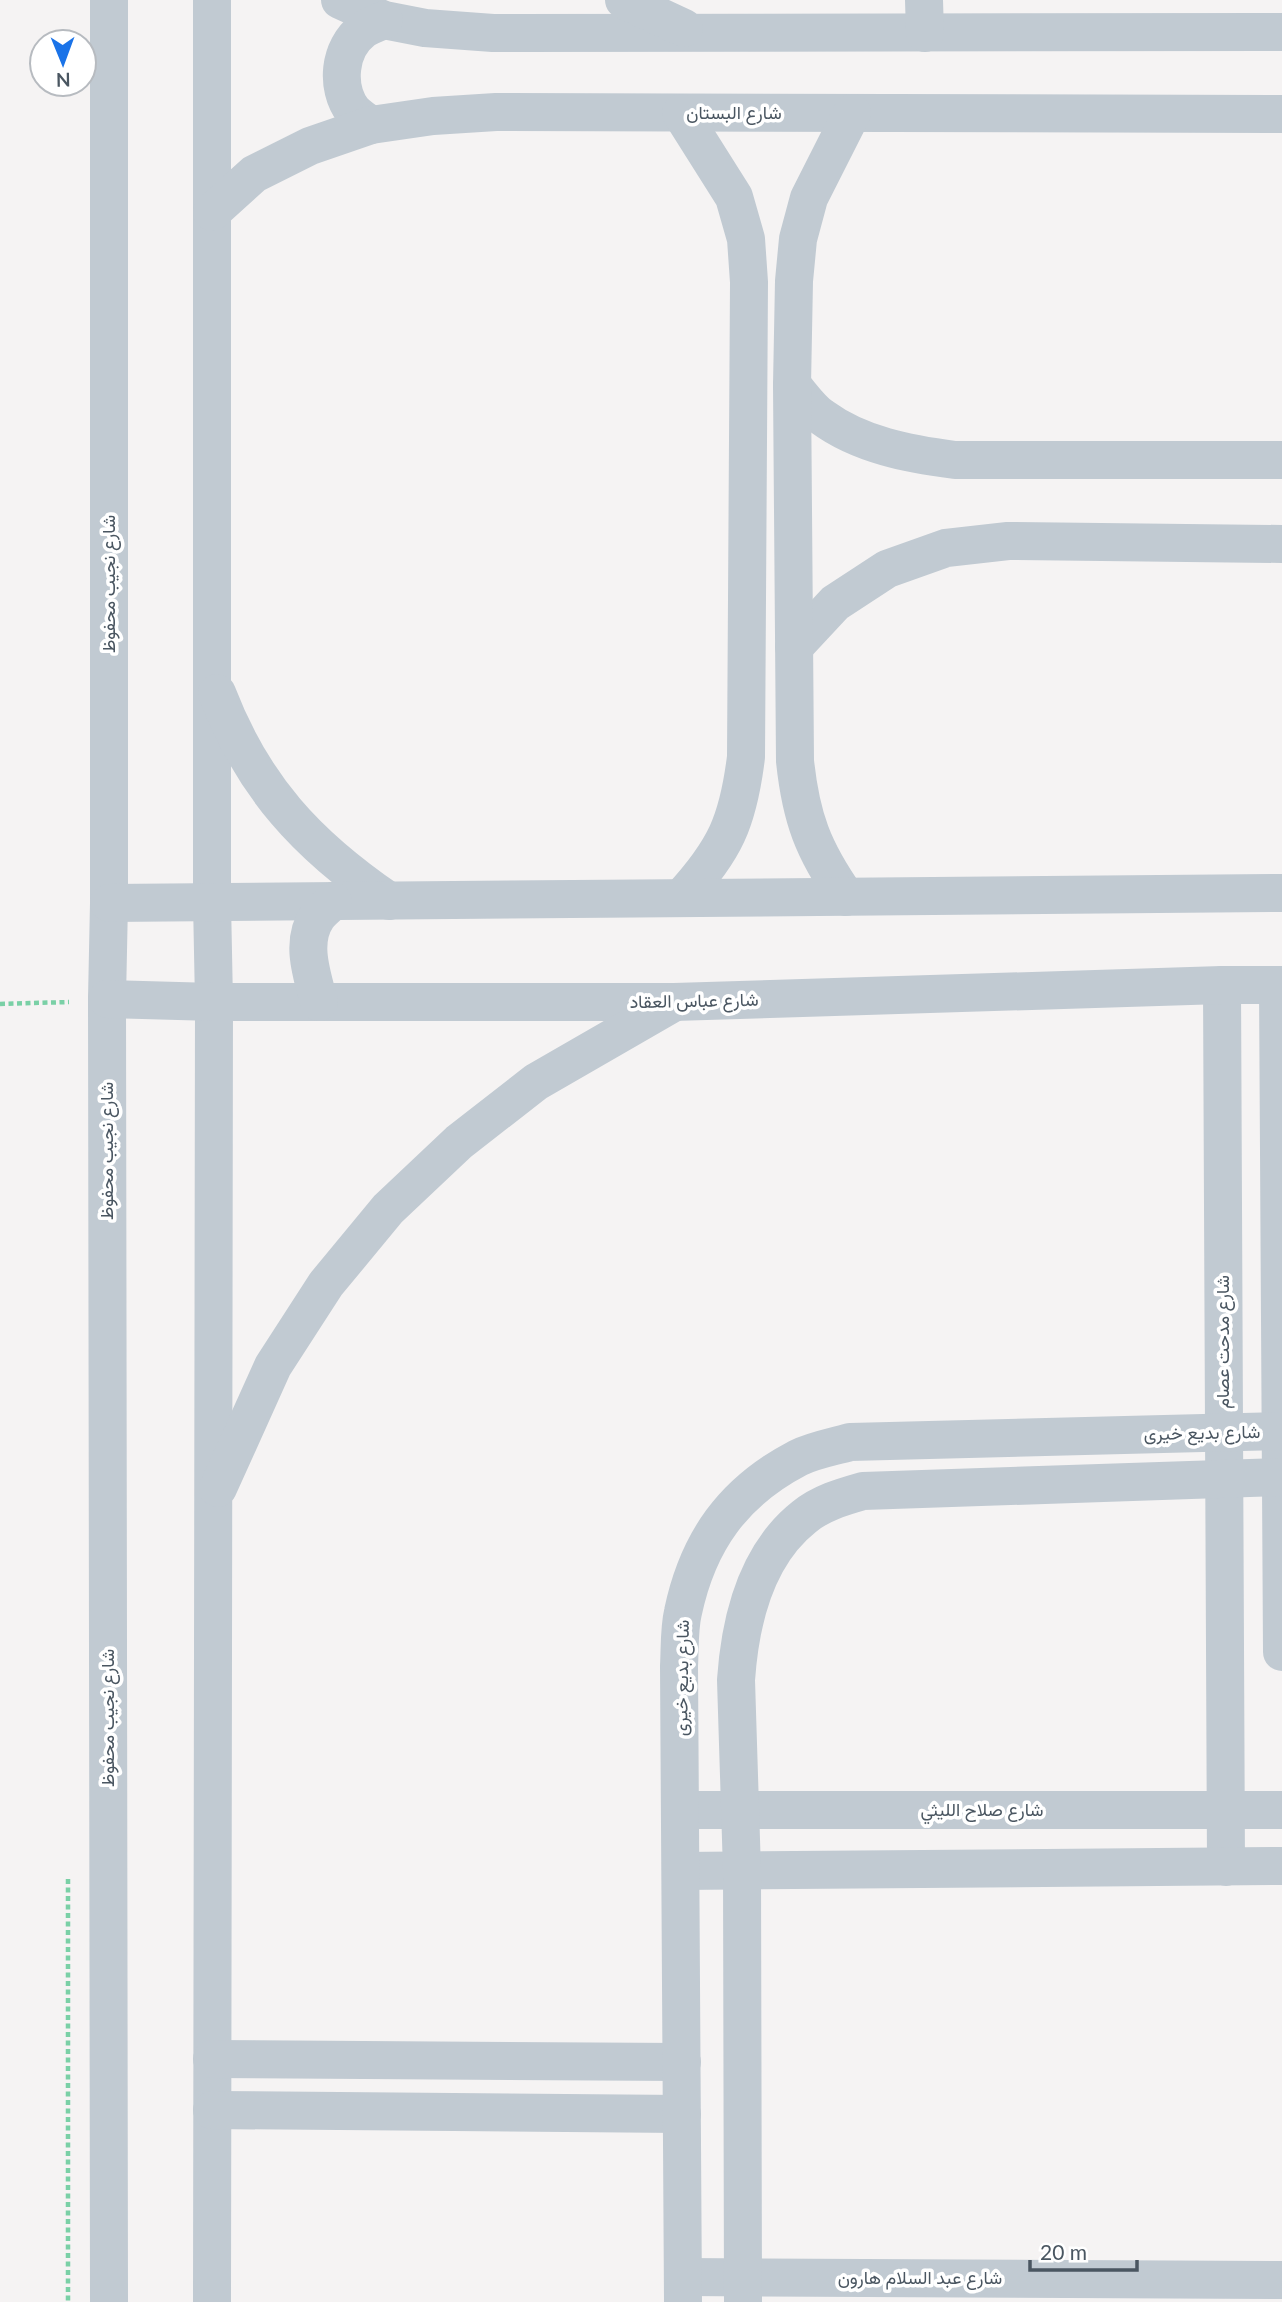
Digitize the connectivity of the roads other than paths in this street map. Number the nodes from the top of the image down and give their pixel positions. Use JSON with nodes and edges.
{"nodes":[{"id":1,"x":109,"y":0,"type":"edge"},
{"id":2,"x":212,"y":0,"type":"edge"},
{"id":3,"x":340,"y":0,"type":"edge"},
{"id":4,"x":624,"y":0,"type":"edge"},
{"id":5,"x":925,"y":16,"type":"edge"},
{"id":6,"x":384,"y":20,"type":"junction"},
{"id":7,"x":1282,"y":32,"type":"edge"},
{"id":8,"x":696,"y":33,"type":"junction"},
{"id":9,"x":681,"y":113,"type":"junction"},
{"id":10,"x":852,"y":113,"type":"junction"},
{"id":11,"x":1282,"y":114,"type":"edge"},
{"id":12,"x":370,"y":125,"type":"junction"},
{"id":13,"x":212,"y":212,"type":"junction"},
{"id":14,"x":792,"y":385,"type":"junction"},
{"id":15,"x":1282,"y":460,"type":"edge"},
{"id":16,"x":1282,"y":544,"type":"edge"},
{"id":17,"x":794,"y":648,"type":"junction"},
{"id":18,"x":211,"y":679,"type":"junction"},
{"id":19,"x":1282,"y":893,"type":"edge"},
{"id":20,"x":846,"y":897,"type":"junction"},
{"id":21,"x":681,"y":898,"type":"junction"},
{"id":22,"x":333,"y":901,"type":"junction"},
{"id":23,"x":389,"y":901,"type":"junction"},
{"id":24,"x":212,"y":902,"type":"junction"},
{"id":25,"x":109,"y":903,"type":"junction"},
{"id":26,"x":1222,"y":985,"type":"junction"},
{"id":27,"x":1280,"y":985,"type":"edge"},
{"id":28,"x":107,"y":999,"type":"junction"},
{"id":29,"x":214,"y":1002,"type":"junction"},
{"id":30,"x":318,"y":1002,"type":"junction"},
{"id":31,"x":674,"y":1002,"type":"junction"},
{"id":32,"x":1280,"y":1431,"type":"edge"},
{"id":33,"x":1224,"y":1432,"type":"junction"},
{"id":34,"x":1281,"y":1477,"type":"edge"},
{"id":35,"x":1225,"y":1479,"type":"junction"},
{"id":36,"x":212,"y":1503,"type":"junction"},
{"id":37,"x":1282,"y":1652,"type":"edge"},
{"id":38,"x":681,"y":1810,"type":"junction"},
{"id":39,"x":740,"y":1810,"type":"junction"},
{"id":40,"x":1226,"y":1810,"type":"junction"},
{"id":41,"x":1282,"y":1810,"type":"edge"},
{"id":42,"x":1226,"y":1867,"type":"junction"},
{"id":43,"x":1282,"y":1867,"type":"edge"},
{"id":44,"x":681,"y":1871,"type":"junction"},
{"id":45,"x":742,"y":1871,"type":"junction"},
{"id":46,"x":212,"y":2059,"type":"junction"},
{"id":47,"x":682,"y":2062,"type":"junction"},
{"id":48,"x":212,"y":2110,"type":"junction"},
{"id":49,"x":682,"y":2114,"type":"junction"},
{"id":50,"x":1282,"y":2280,"type":"edge"},
{"id":51,"x":683,"y":2289,"type":"edge"},
{"id":52,"x":743,"y":2290,"type":"edge"},
{"id":53,"x":109,"y":2302,"type":"edge"},
{"id":54,"x":212,"y":2302,"type":"edge"}],
"edges":[{"from":1,"to":25,"type":"street","name":"شارع نجيب محفوظ"},
{"from":2,"to":13,"type":"street"},
{"from":3,"to":6,"type":"street"},
{"from":4,"to":8,"type":"street"},
{"from":5,"to":7,"type":"street"},
{"from":5,"to":8,"type":"street"},
{"from":6,"to":8,"type":"street"},
{"from":6,"to":12,"type":"street"},
{"from":9,"to":10,"type":"street","name":"شارع البستان"},
{"from":9,"to":12,"type":"street","name":"شارع البستان"},
{"from":9,"to":21,"type":"street"},
{"from":10,"to":11,"type":"street","name":"شارع البستان"},
{"from":10,"to":14,"type":"street"},
{"from":12,"to":13,"type":"street","name":"شارع البستان"},
{"from":13,"to":18,"type":"street"},
{"from":14,"to":15,"type":"street"},
{"from":14,"to":17,"type":"street"},
{"from":16,"to":17,"type":"street"},
{"from":17,"to":20,"type":"street"},
{"from":18,"to":23,"type":"street"},
{"from":18,"to":24,"type":"street"},
{"from":19,"to":20,"type":"street"},
{"from":20,"to":21,"type":"street"},
{"from":21,"to":23,"type":"street"},
{"from":22,"to":23,"type":"street"},
{"from":22,"to":24,"type":"street"},
{"from":22,"to":30,"type":"street"},
{"from":24,"to":25,"type":"street"},
{"from":24,"to":29,"type":"street"},
{"from":25,"to":28,"type":"street","name":"شارع نجيب محفوظ"},
{"from":26,"to":27,"type":"street","name":"شارع عباس العقاد"},
{"from":26,"to":31,"type":"street","name":"شارع عباس العقاد"},
{"from":26,"to":33,"type":"street","name":"شارع مدحت عصام"},
{"from":27,"to":32,"type":"street"},
{"from":28,"to":29,"type":"street","name":"شارع عباس العقاد"},
{"from":28,"to":53,"type":"street","name":"شارع نجيب محفوظ"},
{"from":29,"to":30,"type":"street","name":"شارع عباس العقاد"},
{"from":29,"to":36,"type":"street"},
{"from":30,"to":31,"type":"street","name":"شارع عباس العقاد"},
{"from":31,"to":36,"type":"street"},
{"from":32,"to":33,"type":"street","name":"شارع بديع خيرى"},
{"from":32,"to":34,"type":"street"},
{"from":33,"to":35,"type":"street","name":"شارع مدحت عصام"},
{"from":33,"to":38,"type":"street","name":"شارع بديع خيرى"},
{"from":34,"to":35,"type":"street"},
{"from":34,"to":37,"type":"street"},
{"from":35,"to":39,"type":"street"},
{"from":35,"to":40,"type":"street","name":"شارع مدحت عصام"},
{"from":36,"to":46,"type":"street"},
{"from":38,"to":39,"type":"street","name":"شارع صلاح الليثي"},
{"from":38,"to":44,"type":"street","name":"شارع بديع خيرى"},
{"from":39,"to":40,"type":"street","name":"شارع صلاح الليثي"},
{"from":39,"to":45,"type":"street"},
{"from":40,"to":41,"type":"street","name":"شارع صلاح الليثي"},
{"from":40,"to":42,"type":"street","name":"شارع مدحت عصام"},
{"from":42,"to":43,"type":"street"},
{"from":42,"to":45,"type":"street"},
{"from":44,"to":45,"type":"street"},
{"from":44,"to":47,"type":"street","name":"شارع بديع خيرى"},
{"from":45,"to":52,"type":"street"},
{"from":46,"to":47,"type":"street"},
{"from":46,"to":48,"type":"street"},
{"from":47,"to":49,"type":"street","name":"شارع بديع خيرى"},
{"from":48,"to":49,"type":"street"},
{"from":48,"to":54,"type":"street"},
{"from":49,"to":51,"type":"street","name":"شارع بديع خيرى"},
{"from":50,"to":52,"type":"street","name":"شارع عبد السلام هارون"},
{"from":51,"to":52,"type":"street","name":"شارع عبد السلام هارون"}]}
